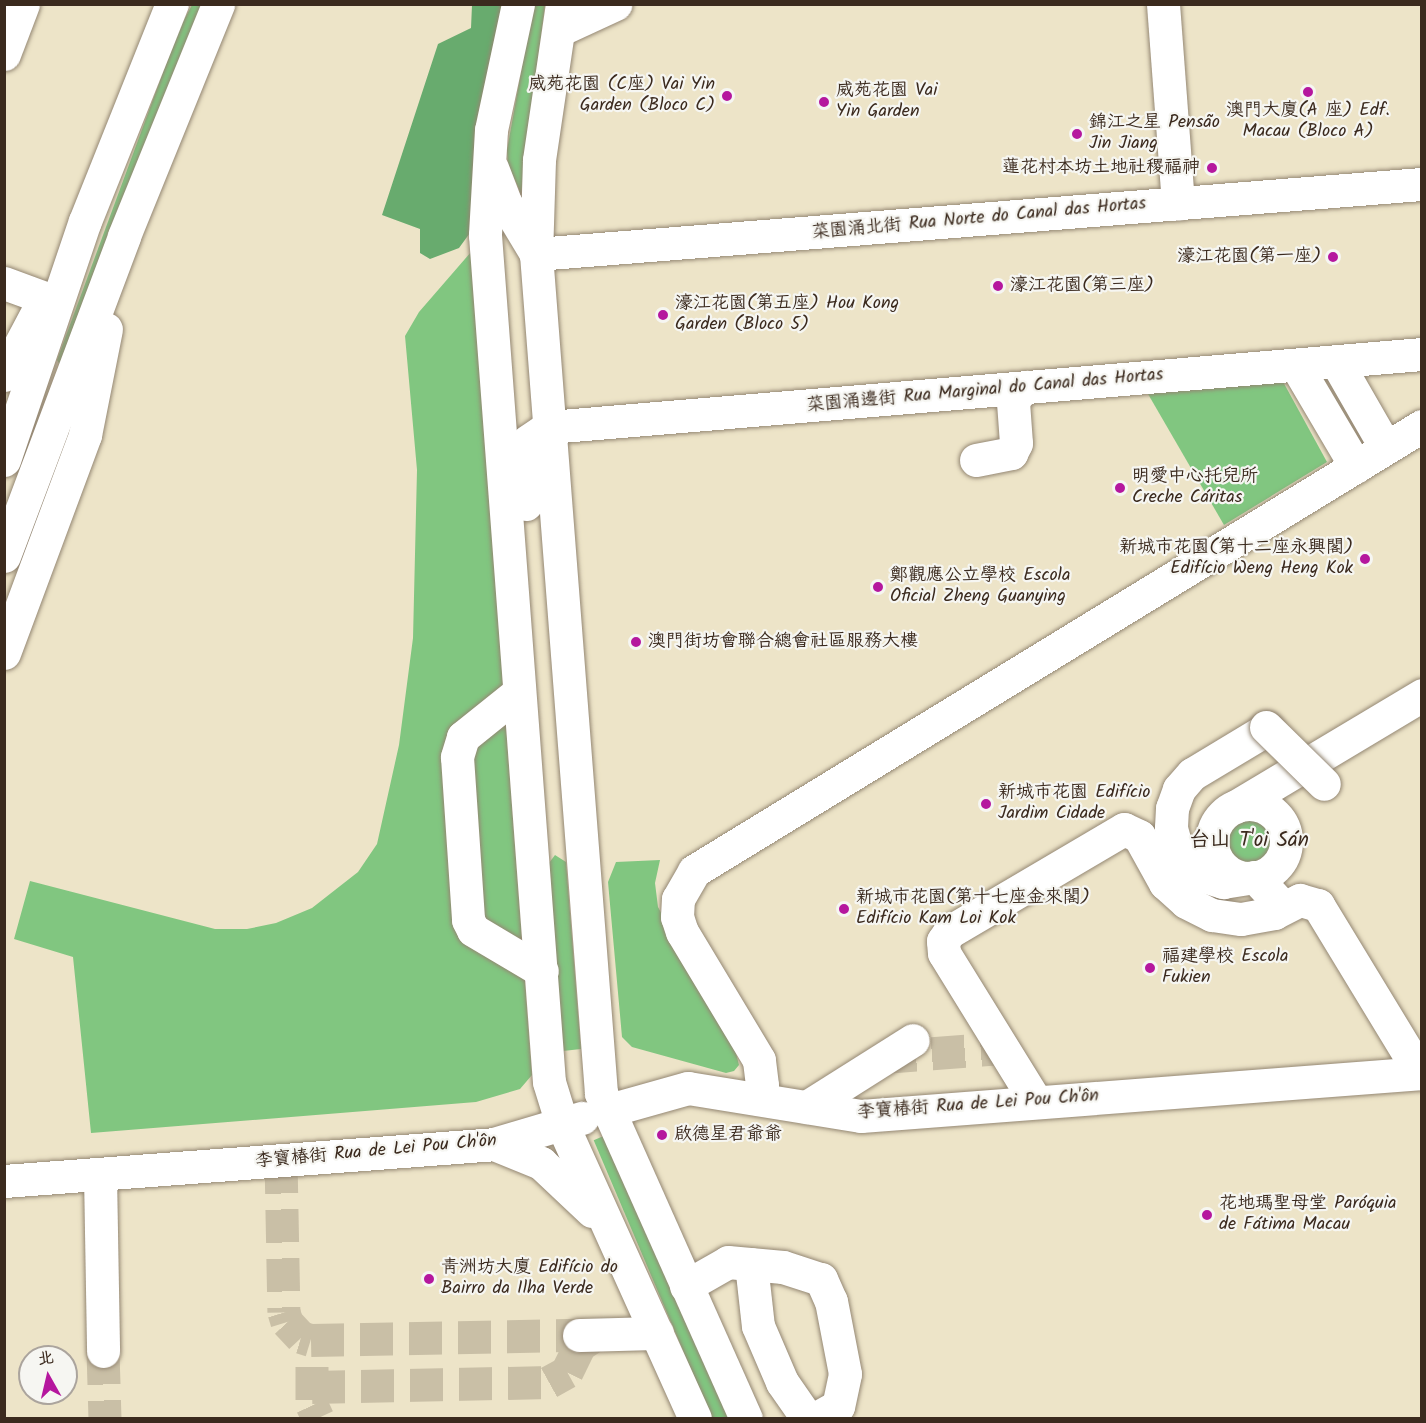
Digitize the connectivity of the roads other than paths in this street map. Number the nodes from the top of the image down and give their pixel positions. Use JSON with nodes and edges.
{"nodes":[{"id":1,"x":23,"y":4,"type":"edge"},
{"id":2,"x":172,"y":4,"type":"edge"},
{"id":3,"x":218,"y":4,"type":"edge"},
{"id":4,"x":518,"y":4,"type":"edge"},
{"id":5,"x":615,"y":4,"type":"edge"},
{"id":6,"x":1163,"y":4,"type":"edge"},
{"id":7,"x":561,"y":17,"type":"edge"},
{"id":8,"x":4,"y":54,"type":"edge"},
{"id":9,"x":488,"y":156,"type":"junction"},
{"id":10,"x":1422,"y":184,"type":"edge"},
{"id":11,"x":1178,"y":203,"type":"junction"},
{"id":12,"x":85,"y":221,"type":"junction"},
{"id":13,"x":124,"y":236,"type":"junction"},
{"id":14,"x":536,"y":254,"type":"junction"},
{"id":15,"x":4,"y":283,"type":"edge"},
{"id":16,"x":45,"y":298,"type":"junction"},
{"id":17,"x":1422,"y":354,"type":"edge"},
{"id":18,"x":1336,"y":361,"type":"junction"},
{"id":19,"x":1296,"y":365,"type":"junction"},
{"id":20,"x":4,"y":375,"type":"edge"},
{"id":21,"x":1012,"y":393,"type":"junction"},
{"id":22,"x":1422,"y":426,"type":"edge"},
{"id":23,"x":549,"y":427,"type":"junction"},
{"id":24,"x":9,"y":448,"type":"edge"},
{"id":25,"x":1386,"y":448,"type":"junction"},
{"id":26,"x":976,"y":460,"type":"dead end"},
{"id":27,"x":1356,"y":467,"type":"junction"},
{"id":28,"x":4,"y":556,"type":"edge"},
{"id":29,"x":4,"y":653,"type":"edge"},
{"id":30,"x":519,"y":692,"type":"junction"},
{"id":31,"x":1422,"y":695,"type":"edge"},
{"id":32,"x":1324,"y":784,"type":"dead end"},
{"id":33,"x":1235,"y":807,"type":"junction"},
{"id":34,"x":580,"y":826,"type":"junction"},
{"id":35,"x":530,"y":830,"type":"junction"},
{"id":36,"x":1255,"y":877,"type":"junction"},
{"id":37,"x":1283,"y":908,"type":"junction"},
{"id":38,"x":542,"y":971,"type":"junction"},
{"id":39,"x":913,"y":1040,"type":"tunnel mouth"},
{"id":40,"x":1421,"y":1073,"type":"edge"},
{"id":41,"x":759,"y":1099,"type":"junction"},
{"id":42,"x":1036,"y":1102,"type":"junction"},
{"id":43,"x":807,"y":1107,"type":"junction"},
{"id":44,"x":606,"y":1111,"type":"junction"},
{"id":45,"x":561,"y":1124,"type":"junction"},
{"id":46,"x":494,"y":1144,"type":"junction"},
{"id":47,"x":100,"y":1174,"type":"junction"},
{"id":48,"x":4,"y":1175,"type":"edge"},
{"id":49,"x":39,"y":1178,"type":"junction"},
{"id":50,"x":4,"y":1181,"type":"edge"},
{"id":51,"x":609,"y":1229,"type":"junction"},
{"id":52,"x":751,"y":1264,"type":"junction"},
{"id":53,"x":686,"y":1286,"type":"junction"},
{"id":54,"x":657,"y":1333,"type":"junction"},
{"id":55,"x":579,"y":1335,"type":"tunnel mouth"},
{"id":56,"x":103,"y":1351,"type":"tunnel mouth"},
{"id":57,"x":695,"y":1419,"type":"edge"},
{"id":58,"x":746,"y":1419,"type":"edge"},
{"id":59,"x":807,"y":1419,"type":"edge"},
{"id":60,"x":816,"y":1419,"type":"edge"}],
"edges":[{"from":1,"to":8,"type":"main road"},
{"from":2,"to":12,"type":"main road"},
{"from":3,"to":13,"type":"main road"},
{"from":4,"to":9,"type":"main road"},
{"from":5,"to":7,"type":"main road"},
{"from":6,"to":11,"type":"main road"},
{"from":7,"to":14,"type":"main road"},
{"from":9,"to":14,"type":"main road"},
{"from":9,"to":30,"type":"main road"},
{"from":10,"to":11,"type":"main road","name":"菜園涌北街 Rua Norte do Canal das Hortas"},
{"from":11,"to":14,"type":"main road","name":"菜園涌北街 Rua Norte do Canal das Hortas"},
{"from":12,"to":16,"type":"main road"},
{"from":12,"to":24,"type":"main road"},
{"from":13,"to":28,"type":"main road"},
{"from":13,"to":29,"type":"main road"},
{"from":14,"to":23,"type":"main road"},
{"from":15,"to":16,"type":"main road"},
{"from":16,"to":20,"type":"main road"},
{"from":17,"to":18,"type":"main road","name":"菜園涌邊街 Rua Marginal do Canal das Hortas"},
{"from":18,"to":19,"type":"main road","name":"菜園涌邊街 Rua Marginal do Canal das Hortas"},
{"from":18,"to":25,"type":"main road"},
{"from":19,"to":21,"type":"main road","name":"菜園涌邊街 Rua Marginal do Canal das Hortas"},
{"from":19,"to":27,"type":"main road"},
{"from":21,"to":23,"type":"main road","name":"菜園涌邊街 Rua Marginal do Canal das Hortas"},
{"from":21,"to":26,"type":"main road"},
{"from":22,"to":25,"type":"main road"},
{"from":23,"to":30,"type":"main road"},
{"from":23,"to":34,"type":"main road"},
{"from":25,"to":27,"type":"main road"},
{"from":27,"to":41,"type":"main road"},
{"from":30,"to":35,"type":"main road"},
{"from":30,"to":38,"type":"main road"},
{"from":31,"to":33,"type":"main road"},
{"from":32,"to":36,"type":"main road","bridge":true},
{"from":33,"to":36,"type":"main road"},
{"from":33,"to":36,"type":"main road"},
{"from":34,"to":35,"type":"main road"},
{"from":34,"to":44,"type":"main road"},
{"from":35,"to":38,"type":"main road"},
{"from":36,"to":37,"type":"main road"},
{"from":37,"to":40,"type":"main road"},
{"from":37,"to":42,"type":"main road"},
{"from":38,"to":45,"type":"main road"},
{"from":39,"to":43,"type":"main road"},
{"from":40,"to":42,"type":"main road","name":"李寶椿街 Rua de Lei Pou Ch'ôn"},
{"from":41,"to":43,"type":"main road","name":"李寶椿街 Rua de Lei Pou Ch'ôn"},
{"from":41,"to":44,"type":"main road","name":"李寶椿街 Rua de Lei Pou Ch'ôn"},
{"from":42,"to":43,"type":"main road","name":"李寶椿街 Rua de Lei Pou Ch'ôn"},
{"from":44,"to":45,"type":"main road","name":"李寶椿街 Rua de Lei Pou Ch'ôn"},
{"from":44,"to":53,"type":"main road"},
{"from":45,"to":46,"type":"main road","name":"李寶椿街 Rua de Lei Pou Ch'ôn"},
{"from":45,"to":51,"type":"main road"},
{"from":46,"to":47,"type":"main road","name":"李寶椿街 Rua de Lei Pou Ch'ôn"},
{"from":46,"to":51,"type":"main road"},
{"from":47,"to":49,"type":"main road","name":"李寶椿街 Rua de Lei Pou Ch'ôn"},
{"from":47,"to":56,"type":"main road"},
{"from":48,"to":49,"type":"main road"},
{"from":49,"to":50,"type":"main road","name":"李寶椿街 Rua de Lei Pou Ch'ôn"},
{"from":51,"to":54,"type":"main road"},
{"from":52,"to":53,"type":"main road"},
{"from":52,"to":59,"type":"main road"},
{"from":52,"to":60,"type":"main road"},
{"from":53,"to":58,"type":"main road"},
{"from":54,"to":55,"type":"main road"},
{"from":54,"to":57,"type":"main road"}]}
